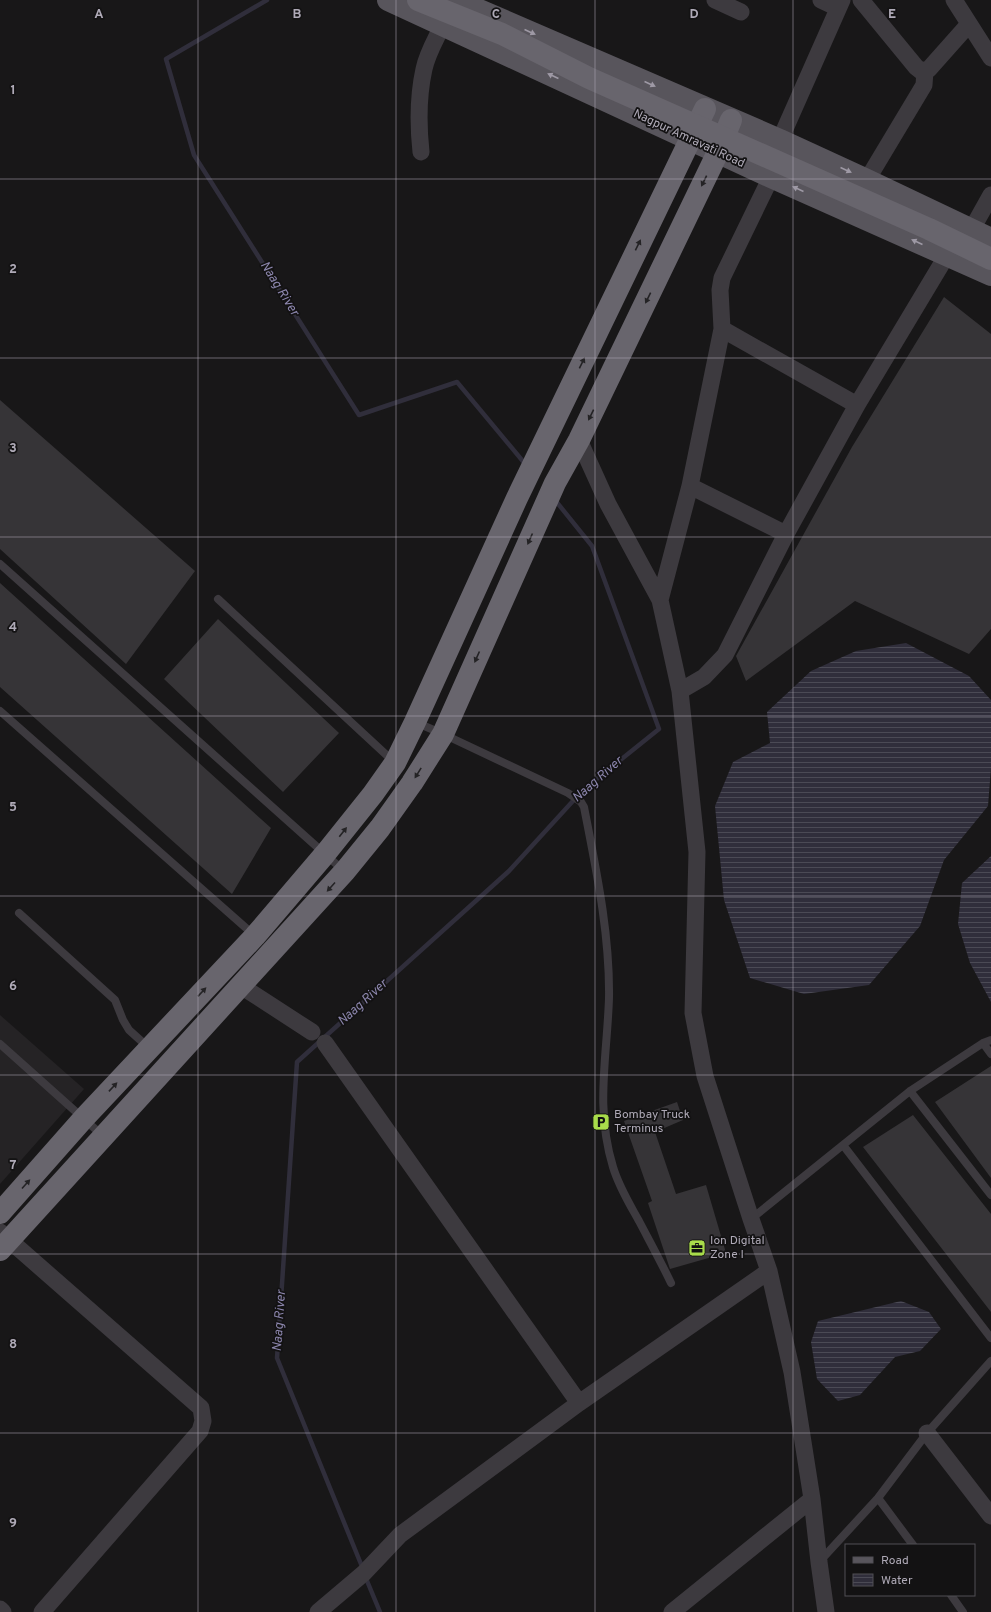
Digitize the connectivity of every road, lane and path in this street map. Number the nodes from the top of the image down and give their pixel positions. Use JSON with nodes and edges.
{"nodes":[{"id":1,"x":388,"y":0,"type":"edge"},
{"id":2,"x":418,"y":0,"type":"edge"},
{"id":3,"x":456,"y":0,"type":"edge"},
{"id":4,"x":714,"y":0,"type":"edge"},
{"id":5,"x":820,"y":0,"type":"edge"},
{"id":6,"x":861,"y":0,"type":"edge"},
{"id":7,"x":954,"y":0,"type":"edge"},
{"id":8,"x":840,"y":4,"type":"edge"},
{"id":9,"x":741,"y":12,"type":"dead end"},
{"id":10,"x":969,"y":24,"type":"junction"},
{"id":11,"x":442,"y":26,"type":"junction"},
{"id":12,"x":991,"y":58,"type":"edge"},
{"id":13,"x":925,"y":71,"type":"junction"},
{"id":14,"x":705,"y":109,"type":"junction"},
{"id":15,"x":731,"y":120,"type":"junction"},
{"id":16,"x":690,"y":139,"type":"junction"},
{"id":17,"x":780,"y":140,"type":"junction"},
{"id":18,"x":421,"y":152,"type":"dead end"},
{"id":19,"x":718,"y":152,"type":"junction"},
{"id":20,"x":771,"y":177,"type":"junction"},
{"id":21,"x":867,"y":180,"type":"junction"},
{"id":22,"x":991,"y":195,"type":"edge"},
{"id":23,"x":972,"y":229,"type":"junction"},
{"id":24,"x":991,"y":239,"type":"edge"},
{"id":25,"x":947,"y":255,"type":"junction"},
{"id":26,"x":991,"y":259,"type":"edge"},
{"id":27,"x":991,"y":275,"type":"edge"},
{"id":28,"x":722,"y":329,"type":"junction"},
{"id":29,"x":857,"y":405,"type":"junction"},
{"id":30,"x":579,"y":440,"type":"junction"},
{"id":31,"x":690,"y":486,"type":"junction"},
{"id":32,"x":786,"y":534,"type":"junction"},
{"id":33,"x":0,"y":564,"type":"edge"},
{"id":34,"x":218,"y":599,"type":"dead end"},
{"id":35,"x":660,"y":600,"type":"junction"},
{"id":36,"x":680,"y":691,"type":"junction"},
{"id":37,"x":0,"y":711,"type":"edge"},
{"id":38,"x":415,"y":722,"type":"junction"},
{"id":39,"x":443,"y":734,"type":"junction"},
{"id":40,"x":395,"y":763,"type":"junction"},
{"id":41,"x":326,"y":854,"type":"junction"},
{"id":42,"x":345,"y":871,"type":"junction"},
{"id":43,"x":19,"y":913,"type":"dead end"},
{"id":44,"x":255,"y":936,"type":"junction"},
{"id":45,"x":241,"y":986,"type":"junction"},
{"id":46,"x":987,"y":1042,"type":"edge"},
{"id":47,"x":0,"y":1044,"type":"edge"},
{"id":48,"x":150,"y":1048,"type":"junction"},
{"id":49,"x":991,"y":1054,"type":"edge"},
{"id":50,"x":910,"y":1091,"type":"junction"},
{"id":51,"x":84,"y":1118,"type":"junction"},
{"id":52,"x":104,"y":1136,"type":"junction"},
{"id":53,"x":844,"y":1145,"type":"junction"},
{"id":54,"x":991,"y":1195,"type":"edge"},
{"id":55,"x":0,"y":1213,"type":"edge"},
{"id":56,"x":751,"y":1219,"type":"junction"},
{"id":57,"x":3,"y":1241,"type":"edge"},
{"id":58,"x":769,"y":1271,"type":"junction"},
{"id":59,"x":671,"y":1283,"type":"dead end"},
{"id":60,"x":991,"y":1338,"type":"edge"},
{"id":61,"x":991,"y":1361,"type":"edge"},
{"id":62,"x":579,"y":1403,"type":"junction"},
{"id":63,"x":927,"y":1433,"type":"junction"},
{"id":64,"x":878,"y":1498,"type":"junction"},
{"id":65,"x":812,"y":1499,"type":"junction"},
{"id":66,"x":991,"y":1516,"type":"edge"},
{"id":67,"x":912,"y":1544,"type":"edge"},
{"id":68,"x":818,"y":1562,"type":"junction"},
{"id":69,"x":952,"y":1596,"type":"edge"},
{"id":70,"x":0,"y":1610,"type":"edge"},
{"id":71,"x":3,"y":1612,"type":"edge"},
{"id":72,"x":42,"y":1612,"type":"edge"},
{"id":73,"x":318,"y":1612,"type":"edge"},
{"id":74,"x":672,"y":1612,"type":"edge"},
{"id":75,"x":826,"y":1612,"type":"edge"},
{"id":76,"x":963,"y":1612,"type":"edge"}],
"edges":[{"from":1,"to":11,"type":"main road","name":"Nagpur Amravati Road"},
{"from":2,"to":26,"type":"highway","bridge":true},
{"from":3,"to":14,"type":"main road","one_way":true},
{"from":4,"to":9,"type":"street"},
{"from":5,"to":8,"type":"street"},
{"from":6,"to":13,"type":"street"},
{"from":7,"to":10,"type":"street"},
{"from":8,"to":17,"type":"street"},
{"from":10,"to":12,"type":"street"},
{"from":10,"to":13,"type":"street"},
{"from":16,"to":11,"type":"main road","name":"Nagpur Amravati Road","one_way":true},
{"from":11,"to":18,"type":"street"},
{"from":13,"to":21,"type":"street"},
{"from":14,"to":15,"type":"main road"},
{"from":14,"to":16,"type":"highway"},
{"from":15,"to":17,"type":"main road"},
{"from":15,"to":19,"type":"highway"},
{"from":16,"to":19,"type":"main road","name":"Nagpur Amravati Road"},
{"from":38,"to":16,"type":"highway","one_way":true},
{"from":17,"to":21,"type":"main road","one_way":true},
{"from":19,"to":20,"type":"main road","name":"Nagpur Amravati Road"},
{"from":19,"to":30,"type":"highway","one_way":true},
{"from":25,"to":20,"type":"main road","name":"Nagpur Amravati Road","one_way":true},
{"from":20,"to":28,"type":"street"},
{"from":21,"to":23,"type":"main road"},
{"from":22,"to":23,"type":"street"},
{"from":23,"to":24,"type":"main road"},
{"from":25,"to":27,"type":"main road","name":"Nagpur Amravati Road"},
{"from":25,"to":29,"type":"street"},
{"from":28,"to":29,"type":"street"},
{"from":28,"to":31,"type":"street"},
{"from":29,"to":32,"type":"street"},
{"from":30,"to":35,"type":"street"},
{"from":30,"to":39,"type":"highway","one_way":true},
{"from":31,"to":32,"type":"street"},
{"from":31,"to":35,"type":"street"},
{"from":32,"to":36,"type":"street"},
{"from":33,"to":41,"type":"lane"},
{"from":34,"to":40,"type":"lane"},
{"from":35,"to":36,"type":"street"},
{"from":36,"to":56,"type":"street"},
{"from":37,"to":44,"type":"lane"},
{"from":38,"to":39,"type":"lane"},
{"from":38,"to":40,"type":"highway"},
{"from":39,"to":42,"type":"highway","one_way":true},
{"from":39,"to":59,"type":"lane"},
{"from":41,"to":40,"type":"highway","one_way":true},
{"from":41,"to":42,"type":"lane"},
{"from":41,"to":44,"type":"highway"},
{"from":42,"to":45,"type":"highway","one_way":true},
{"from":43,"to":48,"type":"lane"},
{"from":48,"to":44,"type":"highway","one_way":true},
{"from":45,"to":52,"type":"highway"},
{"from":45,"to":62,"type":"street"},
{"from":46,"to":49,"type":"lane"},
{"from":46,"to":50,"type":"lane"},
{"from":47,"to":51,"type":"lane"},
{"from":51,"to":48,"type":"highway","one_way":true},
{"from":50,"to":53,"type":"lane"},
{"from":50,"to":54,"type":"lane"},
{"from":51,"to":52,"type":"lane"},
{"from":55,"to":51,"type":"highway","one_way":true},
{"from":52,"to":57,"type":"highway"},
{"from":53,"to":56,"type":"lane"},
{"from":53,"to":60,"type":"lane"},
{"from":56,"to":58,"type":"street"},
{"from":57,"to":72,"type":"street"},
{"from":58,"to":62,"type":"street"},
{"from":58,"to":65,"type":"street"},
{"from":61,"to":63,"type":"lane"},
{"from":62,"to":73,"type":"street"},
{"from":63,"to":64,"type":"lane"},
{"from":63,"to":66,"type":"street"},
{"from":64,"to":67,"type":"lane"},
{"from":64,"to":68,"type":"lane"},
{"from":65,"to":68,"type":"street"},
{"from":65,"to":74,"type":"street"},
{"from":68,"to":75,"type":"street"},
{"from":69,"to":76,"type":"lane"},
{"from":70,"to":71,"type":"street"}]}
